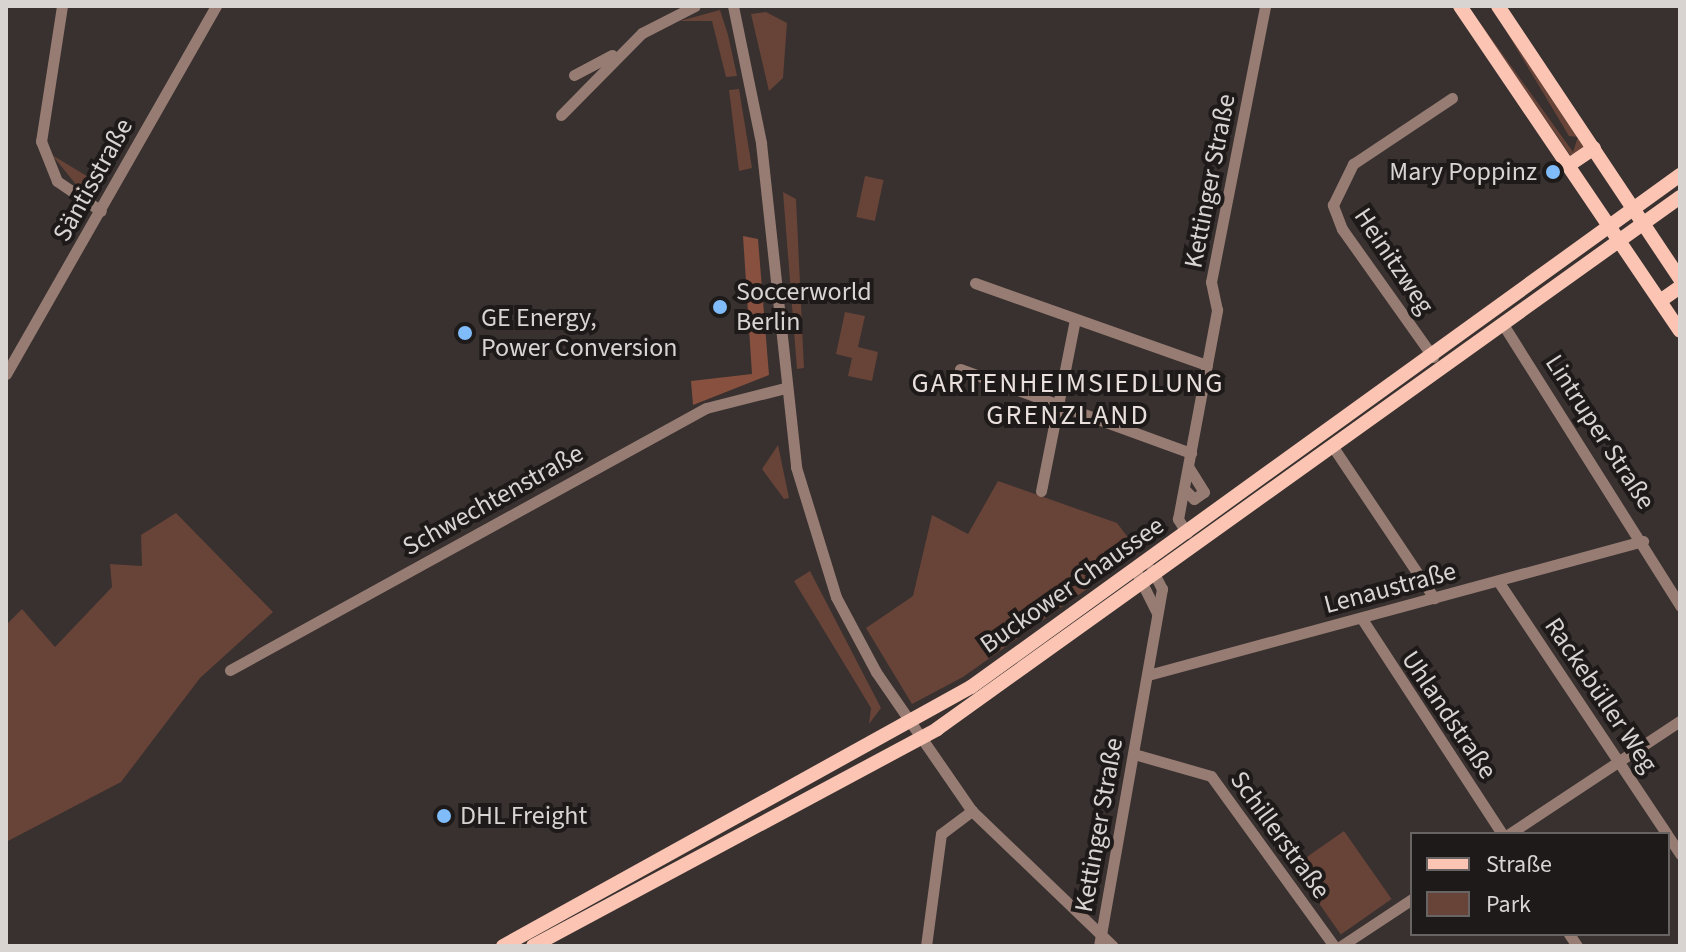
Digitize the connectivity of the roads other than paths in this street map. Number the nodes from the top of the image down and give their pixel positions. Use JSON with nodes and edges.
{"nodes":[{"id":1,"x":62,"y":6,"type":"edge"},
{"id":2,"x":216,"y":6,"type":"edge"},
{"id":3,"x":695,"y":6,"type":"edge"},
{"id":4,"x":733,"y":6,"type":"edge"},
{"id":5,"x":1265,"y":6,"type":"edge"},
{"id":6,"x":1460,"y":6,"type":"edge"},
{"id":7,"x":1498,"y":6,"type":"edge"},
{"id":8,"x":620,"y":52,"type":"junction"},
{"id":9,"x":574,"y":75,"type":"dead end"},
{"id":10,"x":1452,"y":98,"type":"dead end"},
{"id":11,"x":561,"y":115,"type":"dead end"},
{"id":12,"x":1594,"y":148,"type":"junction"},
{"id":13,"x":1569,"y":165,"type":"junction"},
{"id":14,"x":1680,"y":175,"type":"edge"},
{"id":15,"x":1680,"y":197,"type":"edge"},
{"id":16,"x":1634,"y":208,"type":"junction"},
{"id":17,"x":101,"y":211,"type":"junction"},
{"id":18,"x":1609,"y":224,"type":"junction"},
{"id":19,"x":1644,"y":224,"type":"junction"},
{"id":20,"x":1621,"y":242,"type":"junction"},
{"id":21,"x":1680,"y":279,"type":"edge"},
{"id":22,"x":975,"y":283,"type":"dead end"},
{"id":23,"x":1680,"y":287,"type":"edge"},
{"id":24,"x":1660,"y":301,"type":"junction"},
{"id":25,"x":1075,"y":319,"type":"junction"},
{"id":26,"x":1680,"y":331,"type":"edge"},
{"id":27,"x":1508,"y":332,"type":"junction"},
{"id":28,"x":1433,"y":357,"type":"junction"},
{"id":29,"x":1207,"y":365,"type":"junction"},
{"id":30,"x":960,"y":369,"type":"dead end"},
{"id":31,"x":6,"y":374,"type":"edge"},
{"id":32,"x":785,"y":388,"type":"junction"},
{"id":33,"x":1058,"y":404,"type":"junction"},
{"id":34,"x":1333,"y":447,"type":"junction"},
{"id":35,"x":1191,"y":453,"type":"junction"},
{"id":36,"x":1189,"y":468,"type":"junction"},
{"id":37,"x":1041,"y":491,"type":"dead end"},
{"id":38,"x":1186,"y":491,"type":"junction"},
{"id":39,"x":1187,"y":533,"type":"junction"},
{"id":40,"x":1643,"y":541,"type":"junction"},
{"id":41,"x":1145,"y":572,"type":"junction"},
{"id":42,"x":1498,"y":581,"type":"junction"},
{"id":43,"x":1434,"y":598,"type":"junction"},
{"id":44,"x":1680,"y":606,"type":"edge"},
{"id":45,"x":1362,"y":619,"type":"junction"},
{"id":46,"x":230,"y":670,"type":"dead end"},
{"id":47,"x":1148,"y":675,"type":"junction"},
{"id":48,"x":908,"y":721,"type":"junction"},
{"id":49,"x":1680,"y":721,"type":"edge"},
{"id":50,"x":920,"y":738,"type":"junction"},
{"id":51,"x":1134,"y":754,"type":"junction"},
{"id":52,"x":1619,"y":762,"type":"junction"},
{"id":53,"x":972,"y":811,"type":"junction"},
{"id":54,"x":1501,"y":832,"type":"edge"},
{"id":55,"x":1512,"y":832,"type":"edge"},
{"id":56,"x":1666,"y":832,"type":"edge"},
{"id":57,"x":1410,"y":900,"type":"edge"},
{"id":58,"x":1102,"y":931,"type":"junction"},
{"id":59,"x":503,"y":946,"type":"edge"},
{"id":60,"x":533,"y":946,"type":"edge"},
{"id":61,"x":926,"y":946,"type":"edge"},
{"id":62,"x":1099,"y":946,"type":"edge"},
{"id":63,"x":1113,"y":946,"type":"edge"},
{"id":64,"x":1334,"y":946,"type":"edge"},
{"id":65,"x":1341,"y":946,"type":"edge"}],
"edges":[{"from":1,"to":17,"type":"street"},
{"from":2,"to":17,"type":"street","name":"Säntisstraße"},
{"from":3,"to":8,"type":"street"},
{"from":4,"to":32,"type":"street"},
{"from":5,"to":29,"type":"street","name":"Kettinger Straße"},
{"from":6,"to":13,"type":"main road"},
{"from":7,"to":12,"type":"main road"},
{"from":8,"to":9,"type":"street"},
{"from":8,"to":11,"type":"street"},
{"from":10,"to":28,"type":"street","name":"Heinitzweg"},
{"from":12,"to":13,"type":"main road"},
{"from":12,"to":16,"type":"main road"},
{"from":13,"to":18,"type":"main road"},
{"from":14,"to":16,"type":"main road","name":"Buckower Chaussee"},
{"from":15,"to":19,"type":"main road","name":"Buckower Chaussee"},
{"from":16,"to":18,"type":"main road","name":"Buckower Chaussee"},
{"from":16,"to":19,"type":"main road"},
{"from":17,"to":31,"type":"street","name":"Säntisstraße"},
{"from":18,"to":20,"type":"main road"},
{"from":18,"to":28,"type":"main road","name":"Buckower Chaussee"},
{"from":19,"to":20,"type":"main road","name":"Buckower Chaussee"},
{"from":19,"to":21,"type":"main road"},
{"from":20,"to":24,"type":"main road"},
{"from":20,"to":27,"type":"main road","name":"Buckower Chaussee"},
{"from":22,"to":25,"type":"street"},
{"from":23,"to":24,"type":"main road"},
{"from":24,"to":26,"type":"main road"},
{"from":25,"to":29,"type":"street"},
{"from":25,"to":33,"type":"street"},
{"from":27,"to":34,"type":"main road","name":"Buckower Chaussee"},
{"from":27,"to":40,"type":"street","name":"Lintruper Straße"},
{"from":28,"to":39,"type":"main road","name":"Buckower Chaussee"},
{"from":29,"to":35,"type":"street","name":"Kettinger Straße"},
{"from":30,"to":33,"type":"street"},
{"from":32,"to":46,"type":"street","name":"Schwechtenstraße"},
{"from":32,"to":48,"type":"street"},
{"from":33,"to":35,"type":"street"},
{"from":33,"to":37,"type":"street"},
{"from":34,"to":41,"type":"main road","name":"Buckower Chaussee"},
{"from":34,"to":43,"type":"street"},
{"from":35,"to":36,"type":"street","name":"Kettinger Straße"},
{"from":36,"to":38,"type":"street","name":"Kettinger Straße"},
{"from":36,"to":38,"type":"street","name":"Kettinger Straße"},
{"from":38,"to":39,"type":"street","name":"Kettinger Straße"},
{"from":39,"to":41,"type":"main road","name":"Buckower Chaussee"},
{"from":40,"to":42,"type":"street","name":"Lenaustraße"},
{"from":40,"to":44,"type":"street","name":"Lintruper Straße"},
{"from":41,"to":47,"type":"street","name":"Kettinger Straße"},
{"from":41,"to":48,"type":"main road","name":"Buckower Chaussee"},
{"from":41,"to":50,"type":"main road","name":"Buckower Chaussee"},
{"from":42,"to":43,"type":"street","name":"Lenaustraße"},
{"from":42,"to":52,"type":"street","name":"Rackebüller Weg"},
{"from":43,"to":45,"type":"street","name":"Lenaustraße"},
{"from":45,"to":47,"type":"street","name":"Lenaustraße"},
{"from":45,"to":54,"type":"street","name":"Uhlandstraße"},
{"from":47,"to":51,"type":"street","name":"Kettinger Straße"},
{"from":48,"to":50,"type":"street"},
{"from":48,"to":59,"type":"main road","name":"Buckower Chaussee"},
{"from":49,"to":52,"type":"street"},
{"from":50,"to":53,"type":"street"},
{"from":50,"to":60,"type":"main road","name":"Buckower Chaussee"},
{"from":51,"to":58,"type":"street","name":"Kettinger Straße"},
{"from":51,"to":64,"type":"street","name":"Schillerstraße"},
{"from":52,"to":55,"type":"street"},
{"from":52,"to":56,"type":"street","name":"Rackebüller Weg"},
{"from":53,"to":58,"type":"street"},
{"from":53,"to":61,"type":"street"},
{"from":57,"to":65,"type":"street"},
{"from":58,"to":62,"type":"street","name":"Kettinger Straße"},
{"from":58,"to":63,"type":"street"}]}
